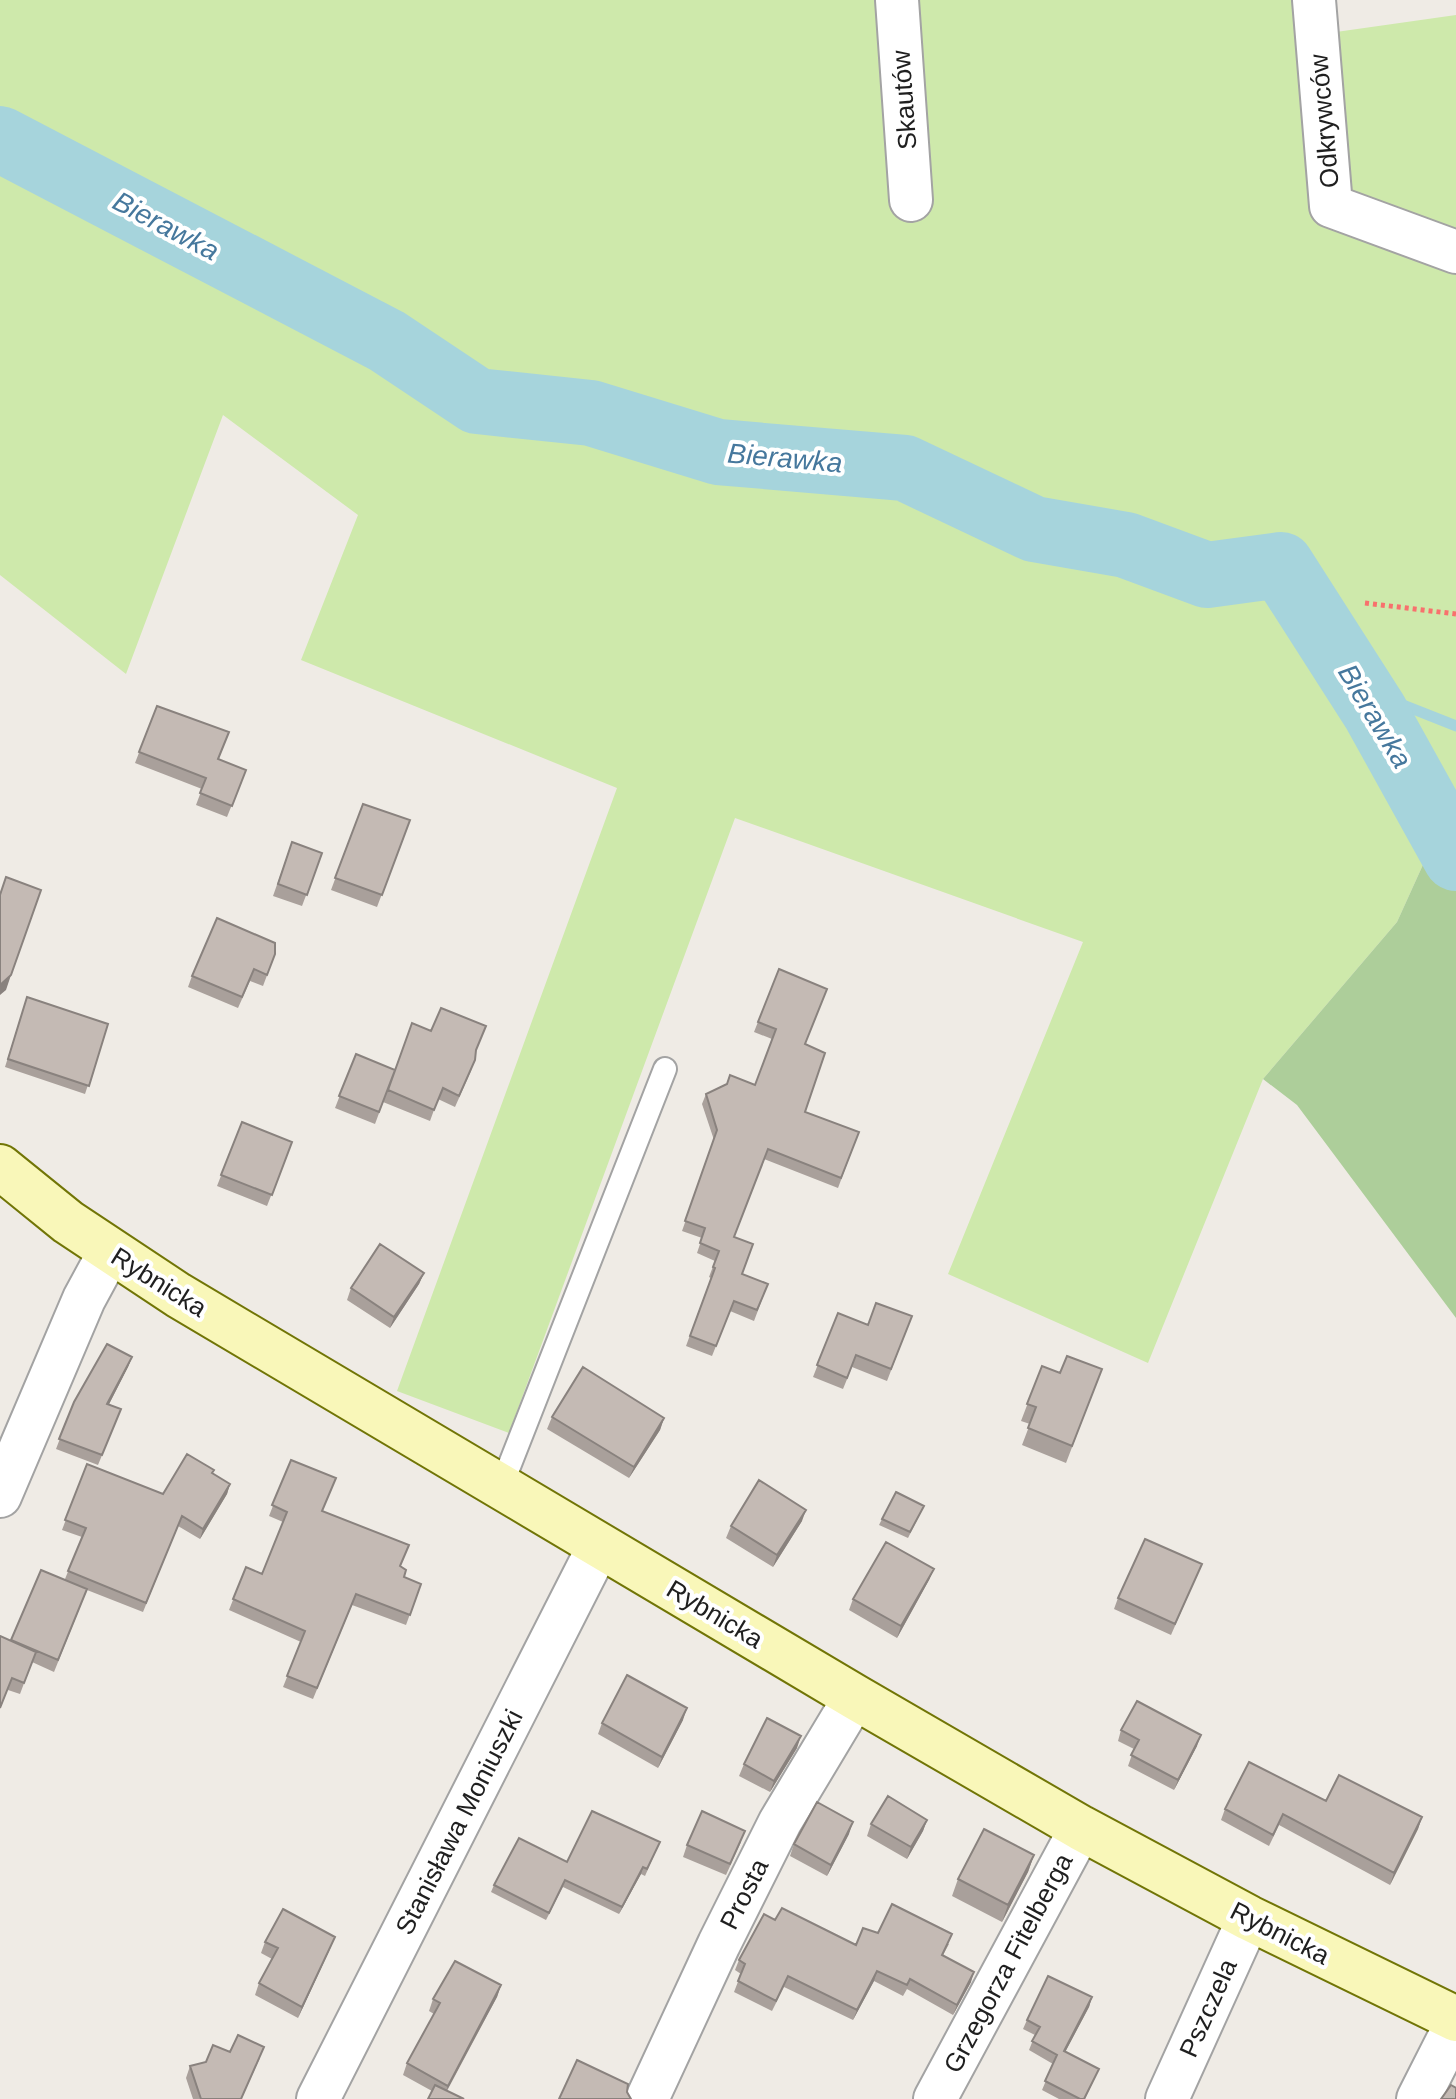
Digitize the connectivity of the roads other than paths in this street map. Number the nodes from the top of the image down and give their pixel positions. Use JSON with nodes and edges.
{"nodes":[{"id":1,"x":897,"y":0,"type":"edge"},
{"id":2,"x":1314,"y":0,"type":"edge"},
{"id":3,"x":911,"y":200,"type":"dead end"},
{"id":4,"x":1456,"y":252,"type":"edge"},
{"id":5,"x":665,"y":1069,"type":"dead end"},
{"id":6,"x":0,"y":1167,"type":"edge"},
{"id":7,"x":110,"y":1251,"type":"junction"},
{"id":8,"x":501,"y":1487,"type":"junction"},
{"id":9,"x":0,"y":1496,"type":"edge"},
{"id":10,"x":599,"y":1546,"type":"junction"},
{"id":11,"x":855,"y":1697,"type":"junction"},
{"id":12,"x":1081,"y":1828,"type":"junction"},
{"id":13,"x":1249,"y":1918,"type":"junction"},
{"id":14,"x":1456,"y":2022,"type":"edge"},
{"id":15,"x":318,"y":2099,"type":"edge"},
{"id":16,"x":647,"y":2099,"type":"edge"},
{"id":17,"x":935,"y":2099,"type":"edge"},
{"id":18,"x":1167,"y":2099,"type":"edge"},
{"id":19,"x":1418,"y":2099,"type":"edge"}],
"edges":[{"from":1,"to":3,"type":"street","name":"Skautów"},
{"from":2,"to":4,"type":"street","name":"Odkrywców"},
{"from":5,"to":8,"type":"lane"},
{"from":6,"to":7,"type":"main road","name":"Rybnicka"},
{"from":7,"to":8,"type":"main road","name":"Rybnicka"},
{"from":7,"to":9,"type":"street"},
{"from":8,"to":10,"type":"main road","name":"Rybnicka"},
{"from":10,"to":11,"type":"main road","name":"Rybnicka"},
{"from":10,"to":15,"type":"street","name":"Stanisława Moniuszki"},
{"from":11,"to":12,"type":"main road","name":"Rybnicka"},
{"from":11,"to":16,"type":"street","name":"Prosta"},
{"from":12,"to":13,"type":"main road","name":"Rybnicka"},
{"from":12,"to":17,"type":"street","name":"Grzegorza Fitelberga"},
{"from":13,"to":14,"type":"main road","name":"Rybnicka"},
{"from":13,"to":18,"type":"street","name":"Pszczela"},
{"from":14,"to":19,"type":"street"}]}
